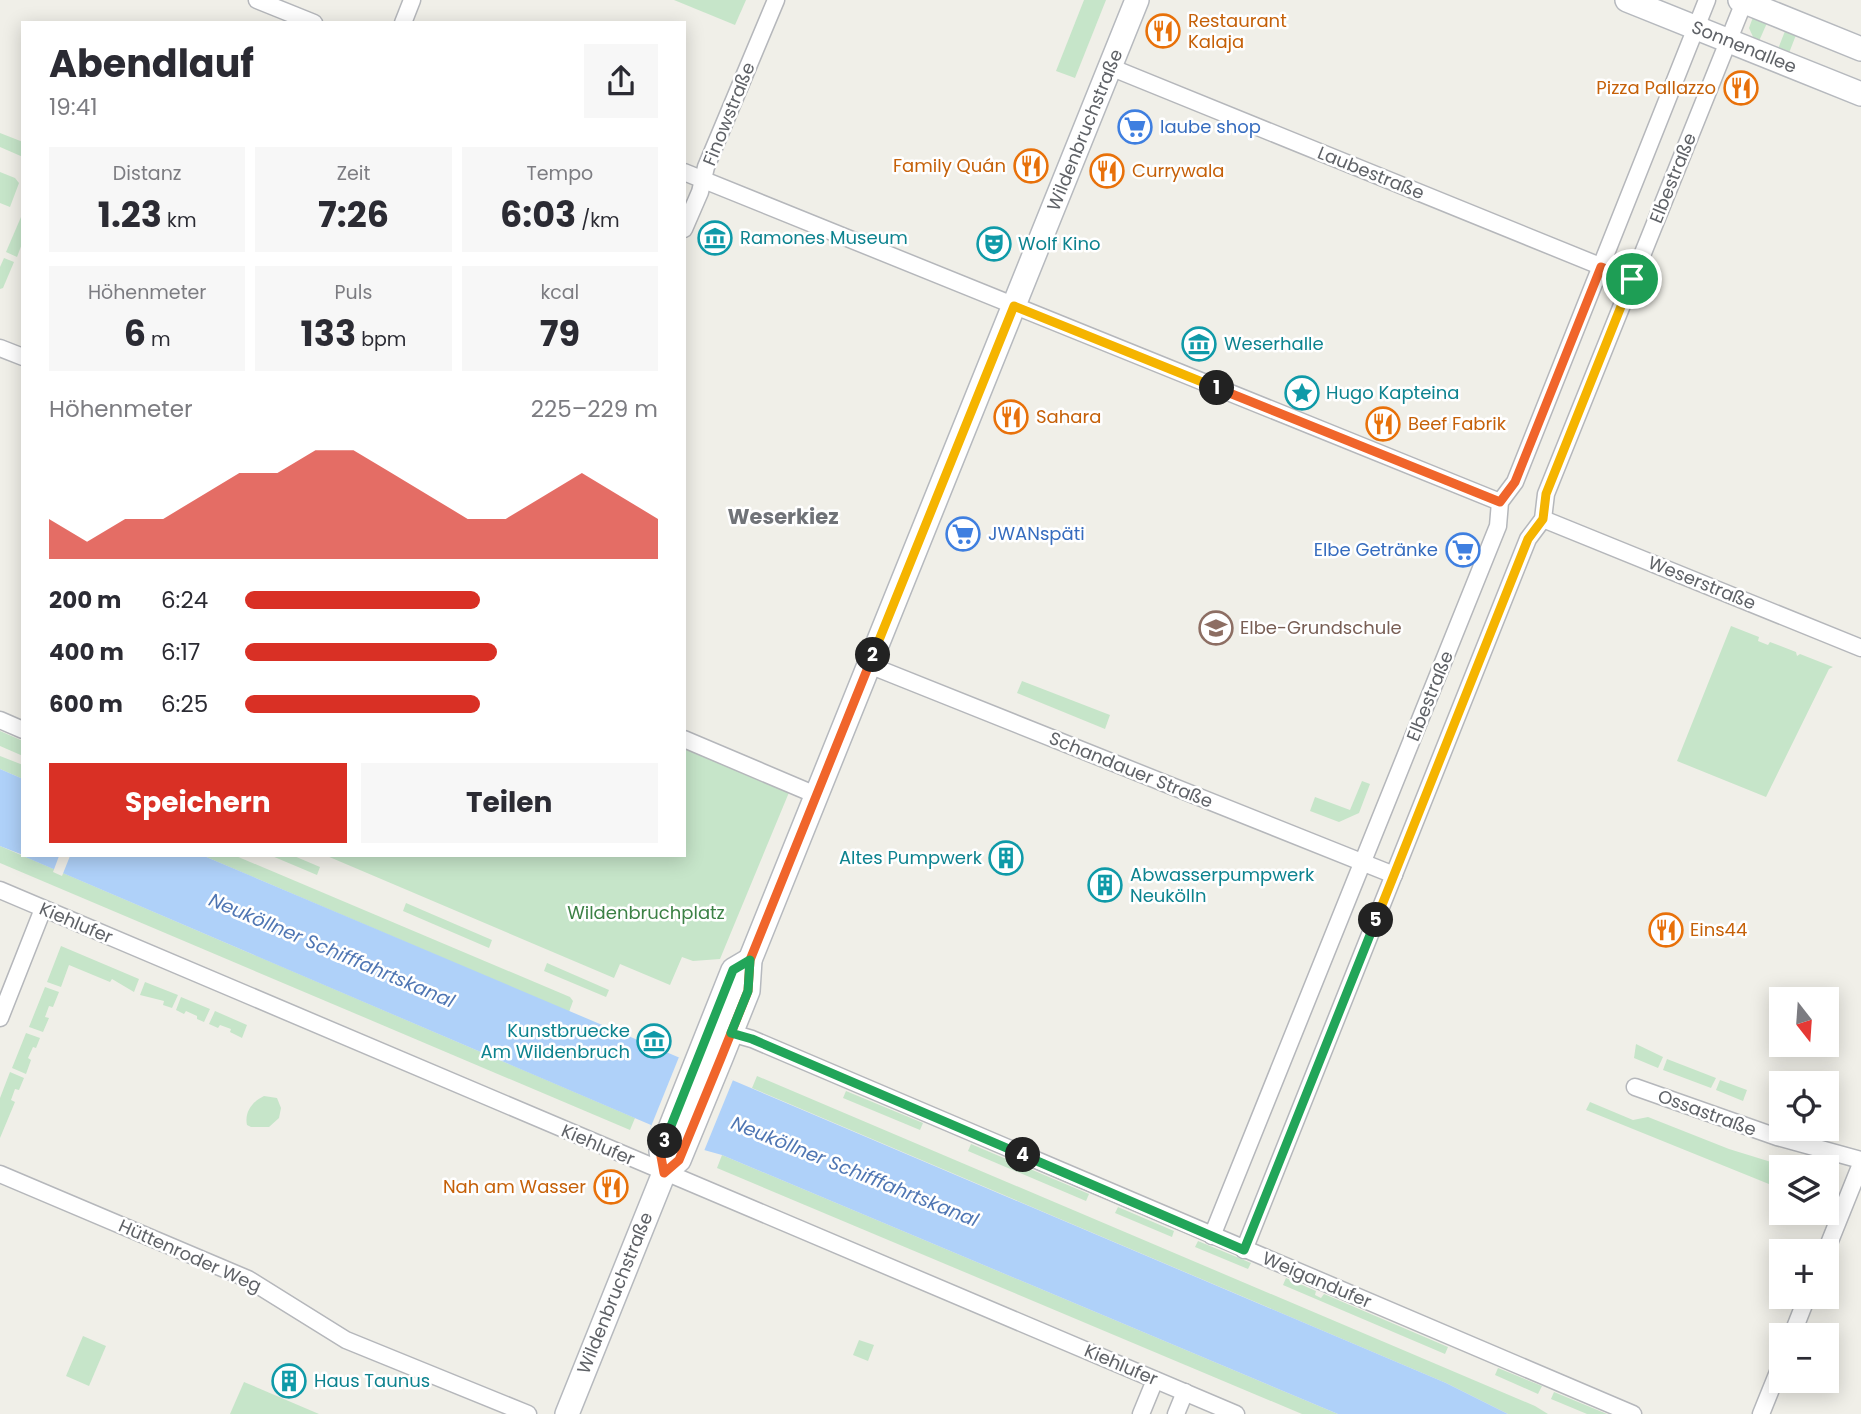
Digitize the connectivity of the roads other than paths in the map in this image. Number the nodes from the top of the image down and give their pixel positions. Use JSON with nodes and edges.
{"nodes":[{"id":1,"x":257,"y":0,"type":"edge"},
{"id":2,"x":412,"y":0,"type":"edge"},
{"id":3,"x":776,"y":0,"type":"edge"},
{"id":4,"x":1137,"y":0,"type":"edge"},
{"id":5,"x":1627,"y":0,"type":"edge"},
{"id":6,"x":1707,"y":0,"type":"edge"},
{"id":7,"x":1742,"y":1,"type":"edge"},
{"id":8,"x":309,"y":21,"type":"edge"},
{"id":9,"x":403,"y":21,"type":"edge"},
{"id":10,"x":1696,"y":28,"type":"junction"},
{"id":11,"x":1729,"y":41,"type":"junction"},
{"id":12,"x":1860,"y":45,"type":"edge"},
{"id":13,"x":1110,"y":67,"type":"junction"},
{"id":14,"x":1861,"y":94,"type":"edge"},
{"id":15,"x":686,"y":173,"type":"edge"},
{"id":16,"x":703,"y":180,"type":"junction"},
{"id":17,"x":686,"y":224,"type":"edge"},
{"id":18,"x":1601,"y":267,"type":"junction"},
{"id":19,"x":1632,"y":279,"type":"junction"},
{"id":20,"x":1014,"y":306,"type":"junction"},
{"id":21,"x":0,"y":348,"type":"edge"},
{"id":22,"x":21,"y":356,"type":"edge"},
{"id":23,"x":1500,"y":502,"type":"junction"},
{"id":24,"x":1543,"y":519,"type":"junction"},
{"id":25,"x":1861,"y":648,"type":"edge"},
{"id":26,"x":869,"y":665,"type":"junction"},
{"id":27,"x":0,"y":720,"type":"edge"},
{"id":28,"x":21,"y":729,"type":"edge"},
{"id":29,"x":686,"y":740,"type":"edge"},
{"id":30,"x":816,"y":795,"type":"junction"},
{"id":31,"x":1363,"y":862,"type":"junction"},
{"id":32,"x":1394,"y":875,"type":"junction"},
{"id":33,"x":0,"y":890,"type":"edge"},
{"id":34,"x":43,"y":909,"type":"junction"},
{"id":35,"x":750,"y":960,"type":"junction"},
{"id":36,"x":0,"y":1018,"type":"edge"},
{"id":37,"x":731,"y":1033,"type":"junction"},
{"id":38,"x":705,"y":1068,"type":"junction"},
{"id":39,"x":1635,"y":1087,"type":"dead end"},
{"id":40,"x":1861,"y":1162,"type":"edge"},
{"id":41,"x":664,"y":1173,"type":"junction"},
{"id":42,"x":0,"y":1174,"type":"edge"},
{"id":43,"x":1212,"y":1236,"type":"junction"},
{"id":44,"x":1831,"y":1239,"type":"edge"},
{"id":45,"x":1244,"y":1250,"type":"junction"},
{"id":46,"x":1155,"y":1380,"type":"junction"},
{"id":47,"x":1185,"y":1392,"type":"junction"},
{"id":48,"x":1769,"y":1393,"type":"edge"},
{"id":49,"x":528,"y":1414,"type":"edge"},
{"id":50,"x":567,"y":1414,"type":"edge"},
{"id":51,"x":1141,"y":1414,"type":"edge"},
{"id":52,"x":1176,"y":1414,"type":"edge"},
{"id":53,"x":1236,"y":1414,"type":"edge"},
{"id":54,"x":1633,"y":1414,"type":"edge"},
{"id":55,"x":1760,"y":1414,"type":"edge"}],
"edges":[{"from":1,"to":8,"type":"street"},
{"from":2,"to":9,"type":"street"},
{"from":3,"to":16,"type":"street","name":"Finowstraße"},
{"from":4,"to":13,"type":"street","name":"Wildenbruchstraße"},
{"from":5,"to":10,"type":"street","name":"Sonnenallee"},
{"from":6,"to":10,"type":"street","name":"Elbestraße"},
{"from":7,"to":11,"type":"street","name":"Elbestraße"},
{"from":7,"to":12,"type":"street"},
{"from":10,"to":11,"type":"street","name":"Sonnenallee"},
{"from":10,"to":18,"type":"street","name":"Elbestraße"},
{"from":11,"to":14,"type":"street","name":"Sonnenallee"},
{"from":11,"to":19,"type":"street","name":"Elbestraße"},
{"from":13,"to":18,"type":"street","name":"Laubestraße"},
{"from":13,"to":20,"type":"street","name":"Wildenbruchstraße"},
{"from":15,"to":16,"type":"street"},
{"from":16,"to":17,"type":"street","name":"Finowstraße"},
{"from":16,"to":20,"type":"street"},
{"from":18,"to":19,"type":"street","name":"Laubestraße"},
{"from":18,"to":23,"type":"street","name":"Elbestraße"},
{"from":19,"to":24,"type":"street","name":"Elbestraße"},
{"from":20,"to":23,"type":"street"},
{"from":20,"to":26,"type":"street","name":"Wildenbruchstraße"},
{"from":21,"to":22,"type":"street"},
{"from":23,"to":31,"type":"street","name":"Elbestraße"},
{"from":24,"to":25,"type":"street","name":"Weserstraße"},
{"from":24,"to":32,"type":"street","name":"Elbestraße"},
{"from":26,"to":30,"type":"street","name":"Wildenbruchstraße"},
{"from":26,"to":31,"type":"street","name":"Schandauer Straße"},
{"from":27,"to":28,"type":"street"},
{"from":29,"to":30,"type":"street"},
{"from":30,"to":35,"type":"street","name":"Wildenbruchstraße"},
{"from":31,"to":32,"type":"street","name":"Schandauer Straße"},
{"from":31,"to":43,"type":"street","name":"Elbestraße"},
{"from":32,"to":45,"type":"street","name":"Elbestraße"},
{"from":33,"to":34,"type":"street","name":"Kiehlufer"},
{"from":34,"to":36,"type":"street"},
{"from":34,"to":41,"type":"street","name":"Kiehlufer"},
{"from":35,"to":37,"type":"street","name":"Wildenbruchstraße"},
{"from":35,"to":38,"type":"street","name":"Wildenbruchstraße"},
{"from":37,"to":38,"type":"street","name":"Wildenbruchstraße"},
{"from":37,"to":43,"type":"street","name":"Weigandufer"},
{"from":38,"to":41,"type":"street","name":"Wildenbruchstraße"},
{"from":39,"to":40,"type":"street","name":"Ossastraße"},
{"from":40,"to":44,"type":"street"},
{"from":41,"to":46,"type":"street","name":"Kiehlufer"},
{"from":41,"to":50,"type":"street","name":"Wildenbruchstraße"},
{"from":42,"to":49,"type":"street","name":"Hüttenroder Weg"},
{"from":43,"to":45,"type":"street","name":"Weigandufer"},
{"from":45,"to":54,"type":"street","name":"Weigandufer"},
{"from":46,"to":47,"type":"street","name":"Kiehlufer"},
{"from":46,"to":51,"type":"street"},
{"from":47,"to":52,"type":"street"},
{"from":47,"to":53,"type":"street","name":"Kiehlufer"},
{"from":48,"to":55,"type":"street"}]}
